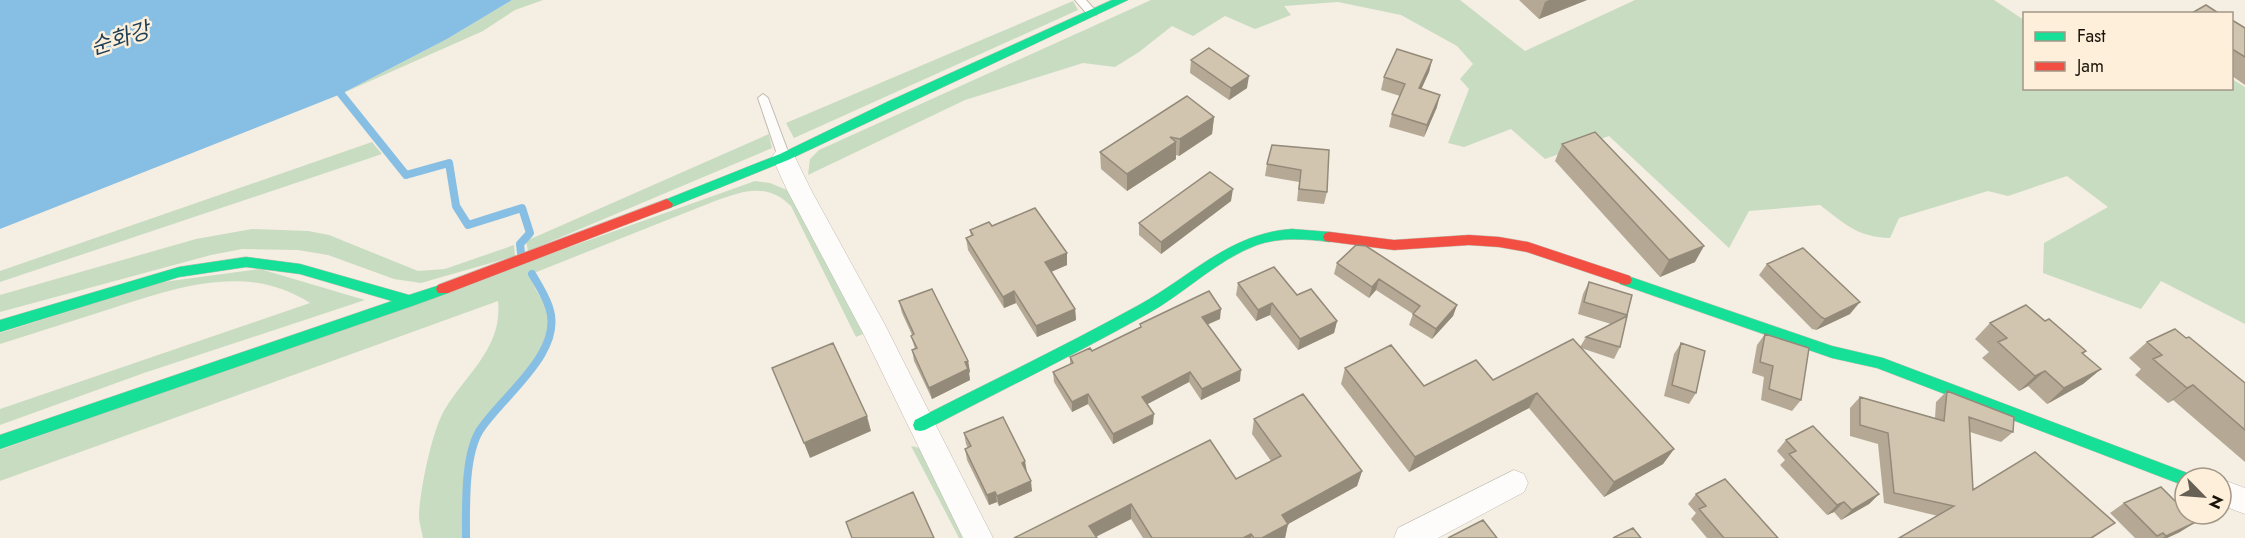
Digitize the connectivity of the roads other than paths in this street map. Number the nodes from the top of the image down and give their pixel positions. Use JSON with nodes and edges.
{"nodes":[{"id":1,"x":1080,"y":0,"type":"edge"},
{"id":2,"x":1122,"y":0,"type":"edge"},
{"id":3,"x":1092,"y":13,"type":"junction"},
{"id":4,"x":763,"y":98,"type":"dead end"},
{"id":5,"x":784,"y":157,"type":"junction"},
{"id":6,"x":411,"y":301,"type":"junction"},
{"id":7,"x":0,"y":326,"type":"edge"},
{"id":8,"x":920,"y":425,"type":"junction"},
{"id":9,"x":0,"y":442,"type":"edge"},
{"id":10,"x":2173,"y":474,"type":"edge"},
{"id":11,"x":1514,"y":483,"type":"dead end"},
{"id":12,"x":978,"y":538,"type":"edge"},
{"id":13,"x":1409,"y":538,"type":"edge"}],
"edges":[{"from":1,"to":3,"type":"lane"},
{"from":2,"to":3,"type":"street"},
{"from":3,"to":5,"type":"street"},
{"from":4,"to":5,"type":"lane"},
{"from":5,"to":6,"type":"street"},
{"from":5,"to":8,"type":"street"},
{"from":6,"to":7,"type":"street"},
{"from":6,"to":9,"type":"street"},
{"from":8,"to":10,"type":"street"},
{"from":8,"to":12,"type":"street"},
{"from":11,"to":13,"type":"street"}]}
